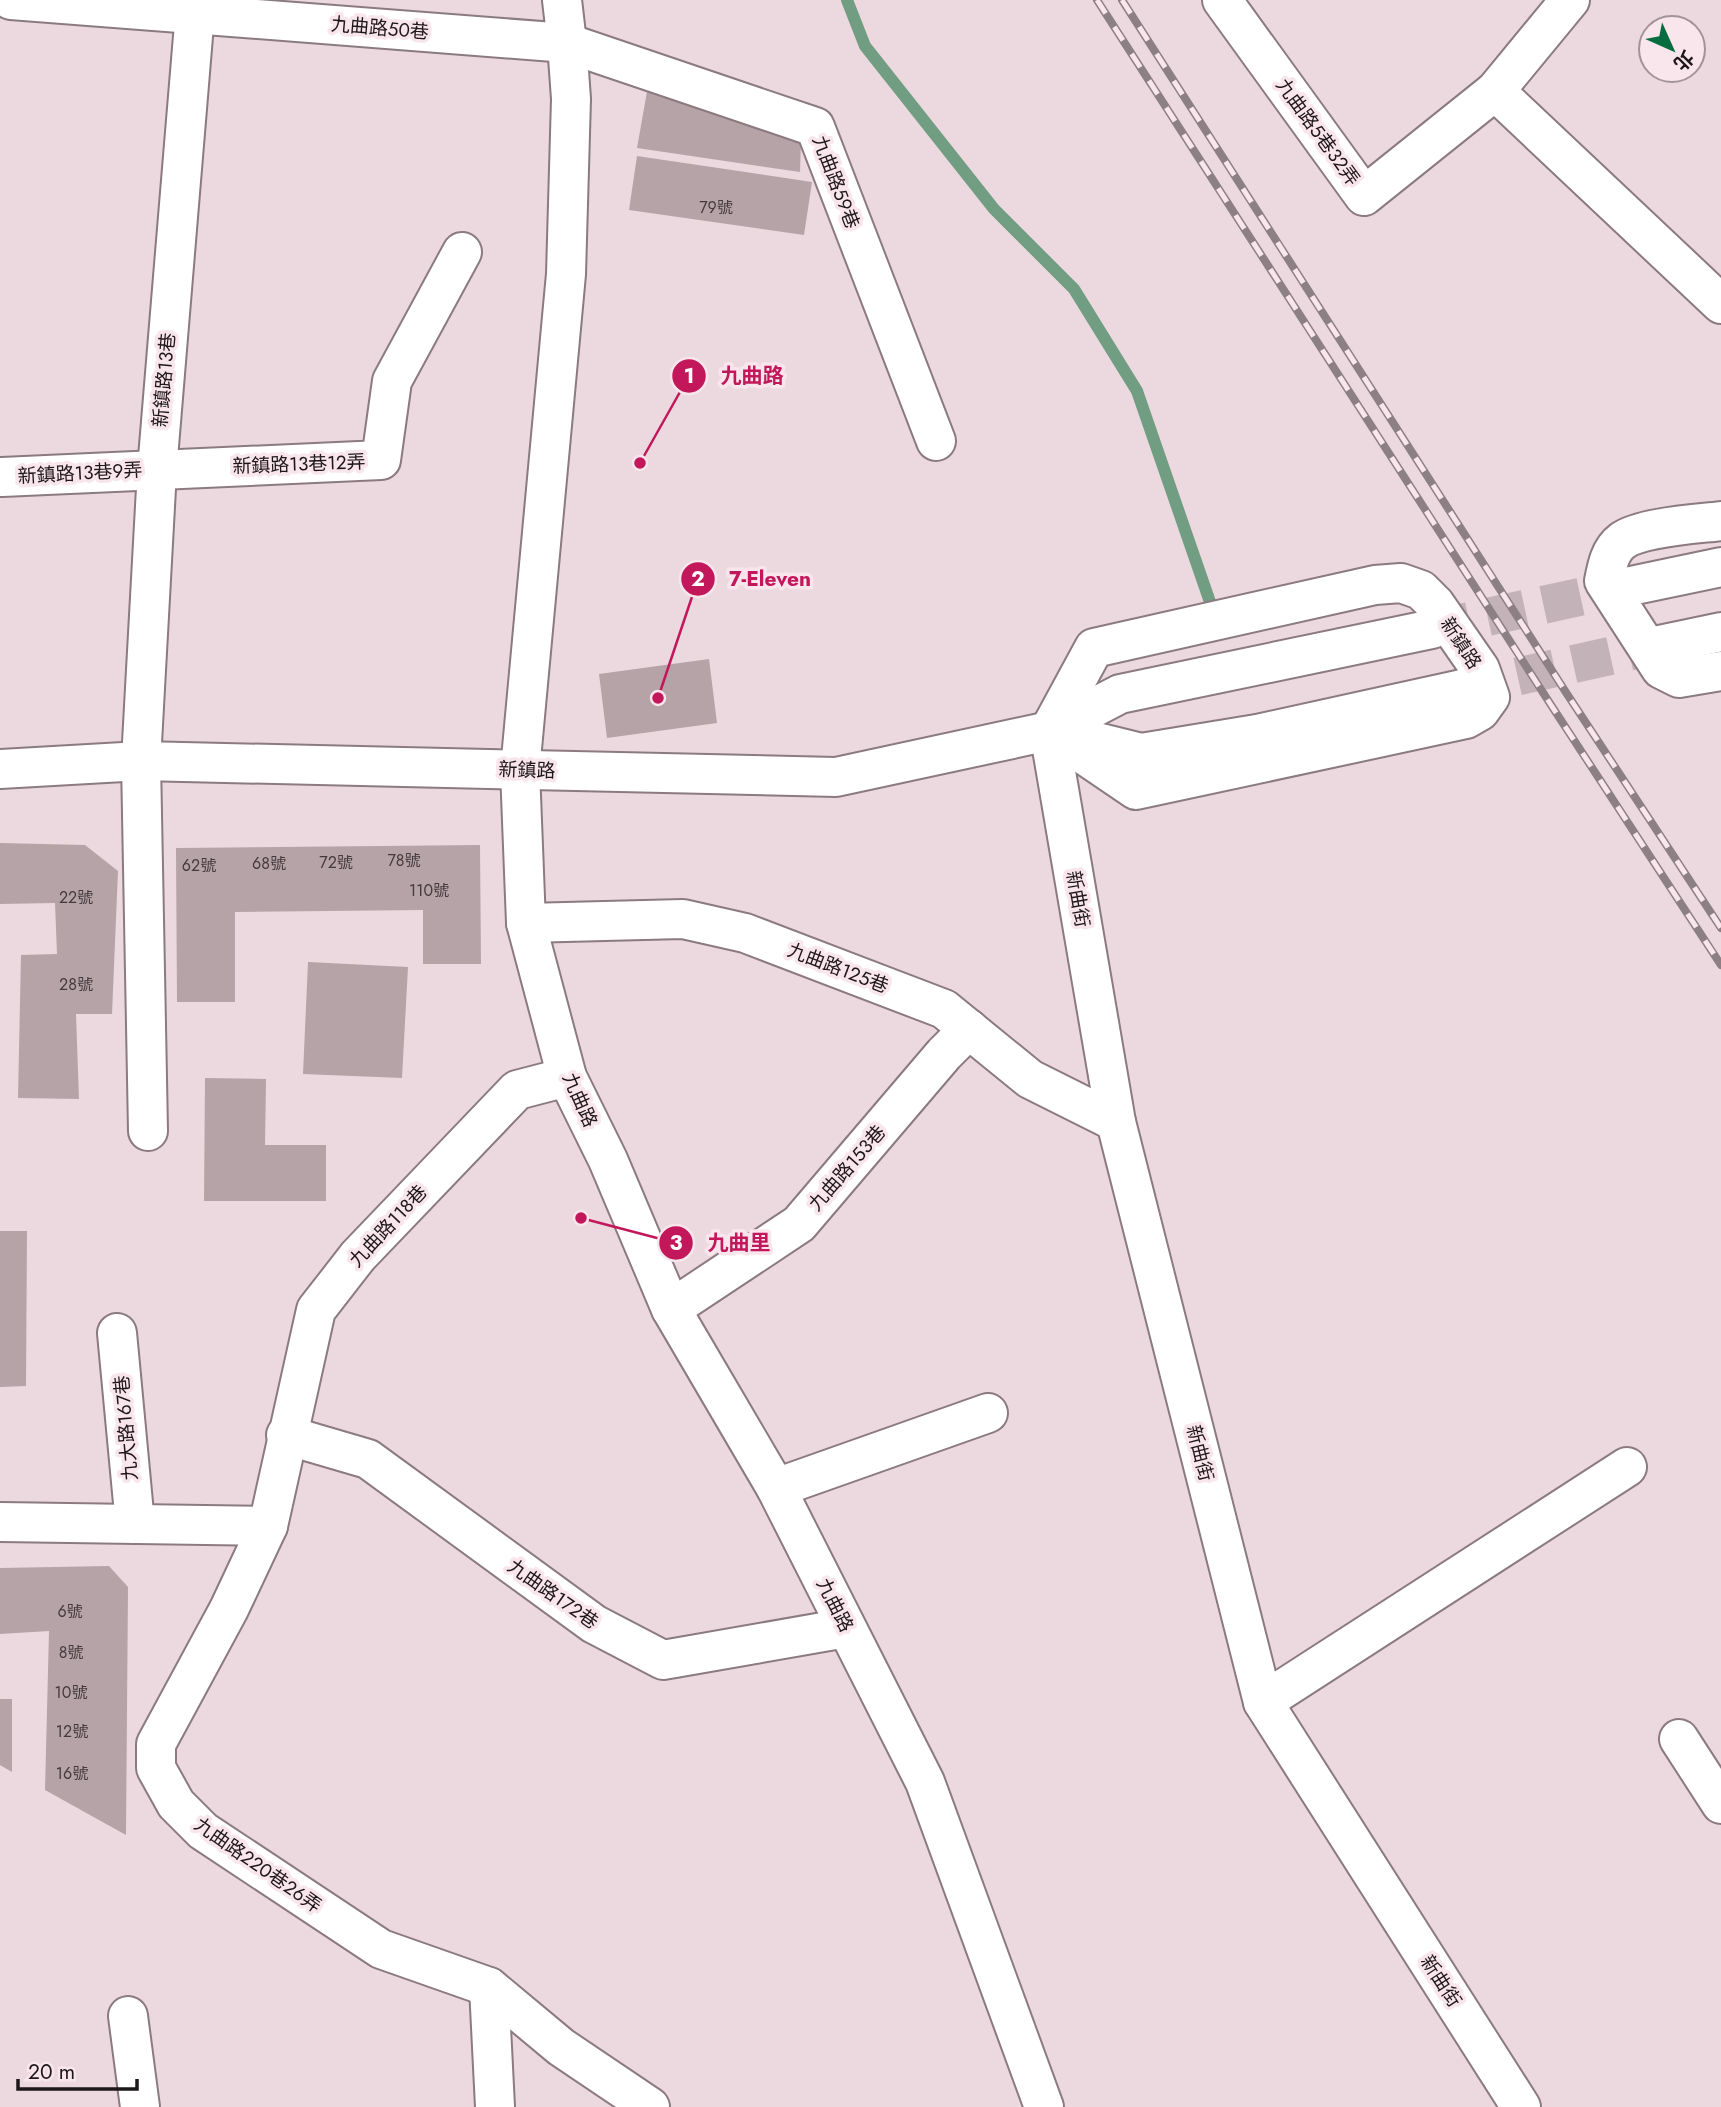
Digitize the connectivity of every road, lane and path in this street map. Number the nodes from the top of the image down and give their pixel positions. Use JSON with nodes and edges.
{"nodes":[{"id":1,"x":10,"y":0,"type":"edge"},
{"id":2,"x":562,"y":0,"type":"edge"},
{"id":3,"x":1222,"y":0,"type":"edge"},
{"id":4,"x":1570,"y":0,"type":"edge"},
{"id":5,"x":195,"y":7,"type":"edge"},
{"id":6,"x":568,"y":43,"type":"junction"},
{"id":7,"x":1496,"y":91,"type":"junction"},
{"id":8,"x":462,"y":252,"type":"dead end"},
{"id":9,"x":1721,"y":304,"type":"edge"},
{"id":10,"x":936,"y":441,"type":"dead end"},
{"id":11,"x":157,"y":470,"type":"junction"},
{"id":12,"x":2,"y":477,"type":"dead end"},
{"id":13,"x":1721,"y":521,"type":"edge"},
{"id":14,"x":1721,"y":567,"type":"edge"},
{"id":15,"x":1621,"y":589,"type":"tunnel mouth"},
{"id":16,"x":1432,"y":629,"type":"tunnel mouth"},
{"id":17,"x":1721,"y":632,"type":"edge"},
{"id":18,"x":1659,"y":645,"type":"tunnel mouth"},
{"id":19,"x":1721,"y":671,"type":"edge"},
{"id":20,"x":1462,"y":689,"type":"tunnel mouth"},
{"id":21,"x":1049,"y":731,"type":"junction"},
{"id":22,"x":141,"y":761,"type":"junction"},
{"id":23,"x":0,"y":769,"type":"edge"},
{"id":24,"x":520,"y":770,"type":"junction"},
{"id":25,"x":526,"y":923,"type":"junction"},
{"id":26,"x":969,"y":1029,"type":"junction"},
{"id":27,"x":567,"y":1077,"type":"junction"},
{"id":28,"x":1116,"y":1122,"type":"junction"},
{"id":29,"x":148,"y":1131,"type":"dead end"},
{"id":30,"x":671,"y":1309,"type":"junction"},
{"id":31,"x":117,"y":1333,"type":"dead end"},
{"id":32,"x":988,"y":1413,"type":"dead end"},
{"id":33,"x":286,"y":1435,"type":"junction"},
{"id":34,"x":1627,"y":1467,"type":"dead end"},
{"id":35,"x":776,"y":1488,"type":"junction"},
{"id":36,"x":0,"y":1522,"type":"edge"},
{"id":37,"x":135,"y":1524,"type":"junction"},
{"id":38,"x":268,"y":1526,"type":"junction"},
{"id":39,"x":846,"y":1628,"type":"junction"},
{"id":40,"x":1263,"y":1702,"type":"junction"},
{"id":41,"x":1679,"y":1739,"type":"dead end"},
{"id":42,"x":1721,"y":1804,"type":"edge"},
{"id":43,"x":489,"y":1987,"type":"junction"},
{"id":44,"x":128,"y":2016,"type":"dead end"},
{"id":45,"x":140,"y":2107,"type":"edge"},
{"id":46,"x":495,"y":2107,"type":"edge"},
{"id":47,"x":650,"y":2107,"type":"edge"},
{"id":48,"x":1044,"y":2107,"type":"edge"},
{"id":49,"x":1521,"y":2107,"type":"edge"}],
"edges":[{"from":1,"to":5,"type":"street","name":"九曲路50巷"},
{"from":2,"to":6,"type":"street","name":"九曲路"},
{"from":3,"to":7,"type":"street","name":"九曲路5巷32弄"},
{"from":4,"to":7,"type":"street","name":"九曲路5巷32弄"},
{"from":5,"to":6,"type":"street","name":"九曲路50巷"},
{"from":5,"to":11,"type":"street","name":"新鎮路13巷"},
{"from":6,"to":10,"type":"street","name":"九曲路59巷"},
{"from":6,"to":24,"type":"street","name":"九曲路"},
{"from":7,"to":9,"type":"street"},
{"from":8,"to":11,"type":"street","name":"新鎮路13巷12弄"},
{"from":11,"to":12,"type":"street","name":"新鎮路13巷9弄"},
{"from":11,"to":22,"type":"street","name":"新鎮路13巷"},
{"from":13,"to":19,"type":"street"},
{"from":14,"to":15,"type":"street"},
{"from":16,"to":21,"type":"street","name":"新鎮路"},
{"from":17,"to":18,"type":"street"},
{"from":20,"to":21,"type":"street","name":"新鎮路"},
{"from":21,"to":21,"type":"street","name":"新鎮路"},
{"from":21,"to":24,"type":"street","name":"新鎮路"},
{"from":21,"to":28,"type":"street","name":"新曲街"},
{"from":22,"to":23,"type":"street","name":"新鎮路"},
{"from":22,"to":24,"type":"street","name":"新鎮路"},
{"from":22,"to":29,"type":"street","name":"新鎮路13巷"},
{"from":24,"to":25,"type":"street","name":"九曲路"},
{"from":25,"to":26,"type":"street","name":"九曲路125巷"},
{"from":25,"to":27,"type":"street","name":"九曲路"},
{"from":26,"to":28,"type":"street","name":"九曲路125巷"},
{"from":26,"to":30,"type":"street","name":"九曲路153巷"},
{"from":27,"to":30,"type":"street","name":"九曲路"},
{"from":27,"to":33,"type":"street","name":"九曲路118巷"},
{"from":28,"to":40,"type":"street","name":"新曲街"},
{"from":30,"to":35,"type":"street","name":"九曲路"},
{"from":31,"to":37,"type":"street","name":"九大路167巷"},
{"from":32,"to":35,"type":"street"},
{"from":33,"to":38,"type":"street","name":"九曲路220巷26弄"},
{"from":33,"to":39,"type":"street","name":"九曲路172巷"},
{"from":34,"to":40,"type":"street"},
{"from":35,"to":39,"type":"street","name":"九曲路"},
{"from":36,"to":37,"type":"street"},
{"from":37,"to":38,"type":"street"},
{"from":38,"to":43,"type":"street","name":"九曲路220巷26弄"},
{"from":39,"to":48,"type":"street","name":"九曲路"},
{"from":40,"to":49,"type":"street","name":"新曲街"},
{"from":41,"to":42,"type":"street"},
{"from":43,"to":46,"type":"street"},
{"from":43,"to":47,"type":"street","name":"九曲路220巷26弄"},
{"from":44,"to":45,"type":"street"}]}
